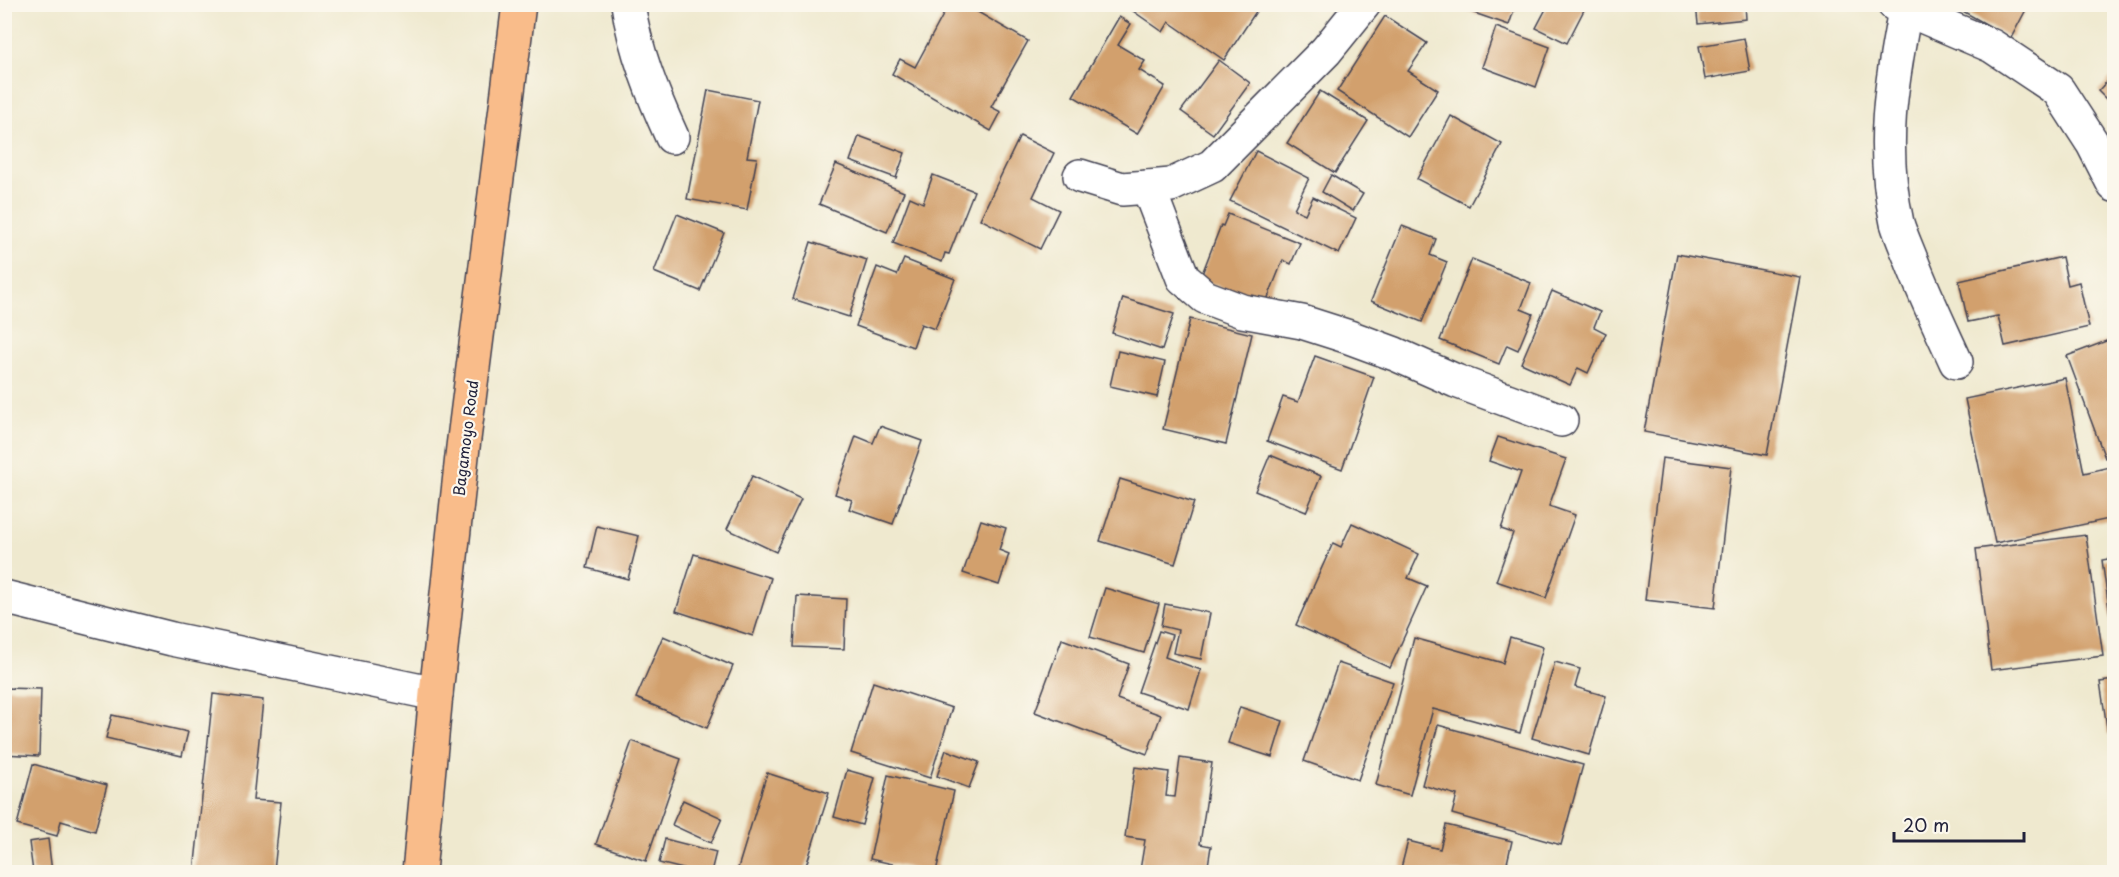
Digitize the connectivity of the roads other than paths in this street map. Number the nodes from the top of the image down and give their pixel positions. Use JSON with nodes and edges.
{"nodes":[{"id":1,"x":519,"y":4,"type":"edge"},
{"id":2,"x":628,"y":4,"type":"edge"},
{"id":3,"x":1364,"y":4,"type":"edge"},
{"id":4,"x":1899,"y":7,"type":"edge"},
{"id":5,"x":672,"y":137,"type":"dead end"},
{"id":6,"x":1080,"y":176,"type":"dead end"},
{"id":7,"x":2115,"y":185,"type":"edge"},
{"id":8,"x":1148,"y":187,"type":"junction"},
{"id":9,"x":1956,"y":363,"type":"dead end"},
{"id":10,"x":1561,"y":420,"type":"dead end"},
{"id":11,"x":4,"y":597,"type":"edge"},
{"id":12,"x":436,"y":693,"type":"junction"},
{"id":13,"x":419,"y":873,"type":"edge"}],
"edges":[{"from":1,"to":12,"type":"highway","name":"Bagamoyo Road"},
{"from":2,"to":5,"type":"street"},
{"from":3,"to":8,"type":"street"},
{"from":4,"to":7,"type":"street"},
{"from":4,"to":9,"type":"street"},
{"from":6,"to":8,"type":"street"},
{"from":8,"to":10,"type":"street"},
{"from":11,"to":12,"type":"street"},
{"from":12,"to":13,"type":"highway","name":"Bagamoyo Road"}]}
